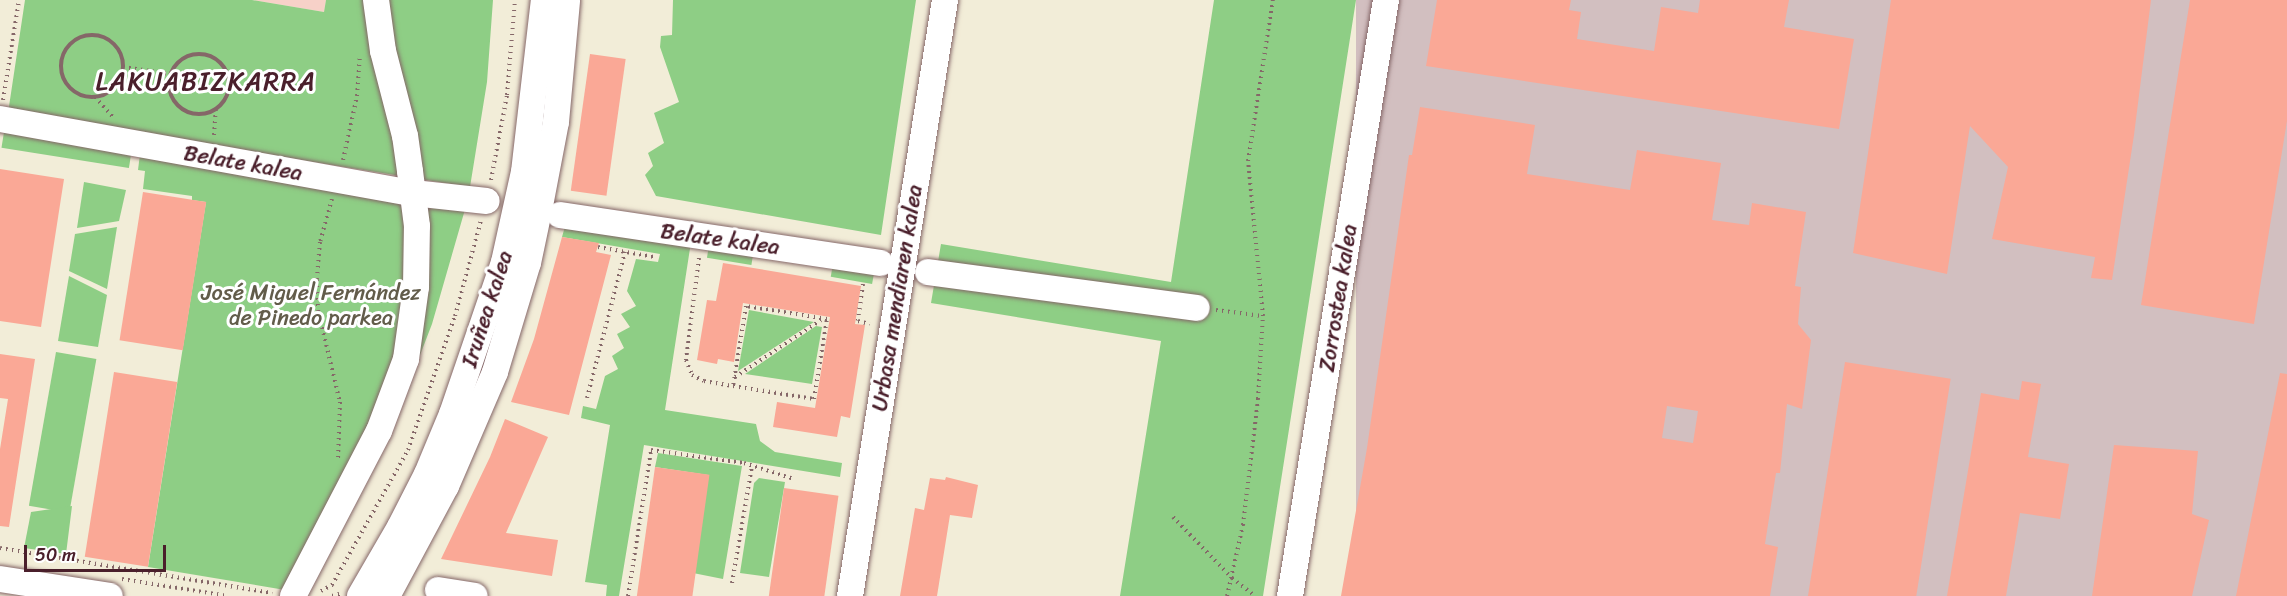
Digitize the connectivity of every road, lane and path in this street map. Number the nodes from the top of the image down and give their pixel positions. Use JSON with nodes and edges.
{"nodes":[{"id":1,"x":19,"y":0,"type":"edge"},
{"id":2,"x":376,"y":0,"type":"edge"},
{"id":3,"x":515,"y":0,"type":"edge"},
{"id":4,"x":544,"y":0,"type":"edge"},
{"id":5,"x":567,"y":0,"type":"edge"},
{"id":6,"x":945,"y":0,"type":"edge"},
{"id":7,"x":1273,"y":0,"type":"edge"},
{"id":8,"x":1386,"y":0,"type":"edge"},
{"id":9,"x":360,"y":52,"type":"dead end"},
{"id":10,"x":123,"y":68,"type":"junction"},
{"id":11,"x":170,"y":74,"type":"junction"},
{"id":12,"x":216,"y":108,"type":"junction"},
{"id":13,"x":0,"y":119,"type":"edge"},
{"id":14,"x":211,"y":157,"type":"junction"},
{"id":15,"x":339,"y":180,"type":"junction"},
{"id":16,"x":413,"y":193,"type":"junction"},
{"id":17,"x":486,"y":201,"type":"junction"},
{"id":18,"x":560,"y":215,"type":"dead end"},
{"id":19,"x":598,"y":247,"type":"dead end"},
{"id":20,"x":625,"y":252,"type":"junction"},
{"id":21,"x":654,"y":257,"type":"dead end"},
{"id":22,"x":699,"y":258,"type":"dead end"},
{"id":23,"x":880,"y":263,"type":"dead end"},
{"id":24,"x":928,"y":272,"type":"dead end"},
{"id":25,"x":864,"y":284,"type":"dead end"},
{"id":26,"x":1197,"y":308,"type":"joint"},
{"id":27,"x":1263,"y":316,"type":"junction"},
{"id":28,"x":827,"y":319,"type":"junction"},
{"id":29,"x":870,"y":324,"type":"dead end"},
{"id":30,"x":734,"y":378,"type":"junction"},
{"id":31,"x":733,"y":386,"type":"junction"},
{"id":32,"x":587,"y":398,"type":"dead end"},
{"id":33,"x":338,"y":465,"type":"dead end"},
{"id":34,"x":752,"y":466,"type":"junction"},
{"id":35,"x":794,"y":479,"type":"dead end"},
{"id":36,"x":1173,"y":517,"type":"dead end"},
{"id":37,"x":0,"y":548,"type":"edge"},
{"id":38,"x":1232,"y":578,"type":"junction"},
{"id":39,"x":0,"y":579,"type":"edge"},
{"id":40,"x":732,"y":583,"type":"dead end"},
{"id":41,"x":332,"y":585,"type":"dead end"},
{"id":42,"x":438,"y":590,"type":"dead end"},
{"id":43,"x":279,"y":592,"type":"edge"},
{"id":44,"x":110,"y":596,"type":"edge"},
{"id":45,"x":360,"y":596,"type":"edge"},
{"id":46,"x":387,"y":596,"type":"edge"},
{"id":47,"x":474,"y":596,"type":"edge"},
{"id":48,"x":628,"y":596,"type":"edge"},
{"id":49,"x":850,"y":596,"type":"edge"},
{"id":50,"x":1227,"y":596,"type":"edge"},
{"id":51,"x":1255,"y":596,"type":"edge"},
{"id":52,"x":1290,"y":596,"type":"edge"}],
"edges":[{"from":1,"to":13,"type":"path"},
{"from":2,"to":16,"type":"street"},
{"from":3,"to":17,"type":"path"},
{"from":4,"to":45,"type":"street","name":"Iruñea kalea"},
{"from":5,"to":46,"type":"street","name":"Iruñea kalea"},
{"from":6,"to":49,"type":"street","name":"Urbasa mendiaren kalea"},
{"from":7,"to":27,"type":"path"},
{"from":8,"to":52,"type":"street","name":"Zorrostea kalea"},
{"from":9,"to":15,"type":"path"},
{"from":10,"to":10,"type":"path"},
{"from":10,"to":11,"type":"path"},
{"from":11,"to":12,"type":"path"},
{"from":11,"to":12,"type":"path"},
{"from":12,"to":14,"type":"path"},
{"from":13,"to":14,"type":"street","name":"Belate kalea"},
{"from":14,"to":15,"type":"street","name":"Belate kalea"},
{"from":15,"to":16,"type":"street","name":"Belate kalea"},
{"from":15,"to":33,"type":"path"},
{"from":16,"to":17,"type":"street","name":"Belate kalea"},
{"from":16,"to":43,"type":"street"},
{"from":17,"to":41,"type":"path"},
{"from":18,"to":23,"type":"street","name":"Belate kalea"},
{"from":19,"to":20,"type":"path"},
{"from":20,"to":21,"type":"path"},
{"from":20,"to":32,"type":"path"},
{"from":22,"to":31,"type":"path"},
{"from":24,"to":26,"type":"street"},
{"from":25,"to":29,"type":"path"},
{"from":26,"to":27,"type":"path"},
{"from":27,"to":38,"type":"path"},
{"from":28,"to":30,"type":"path"},
{"from":28,"to":30,"type":"path"},
{"from":28,"to":31,"type":"path"},
{"from":30,"to":31,"type":"path"},
{"from":34,"to":35,"type":"path"},
{"from":34,"to":40,"type":"path"},
{"from":34,"to":48,"type":"path"},
{"from":36,"to":38,"type":"path"},
{"from":37,"to":43,"type":"path"},
{"from":38,"to":50,"type":"path"},
{"from":38,"to":51,"type":"path"},
{"from":39,"to":44,"type":"street"},
{"from":42,"to":47,"type":"street"}]}
